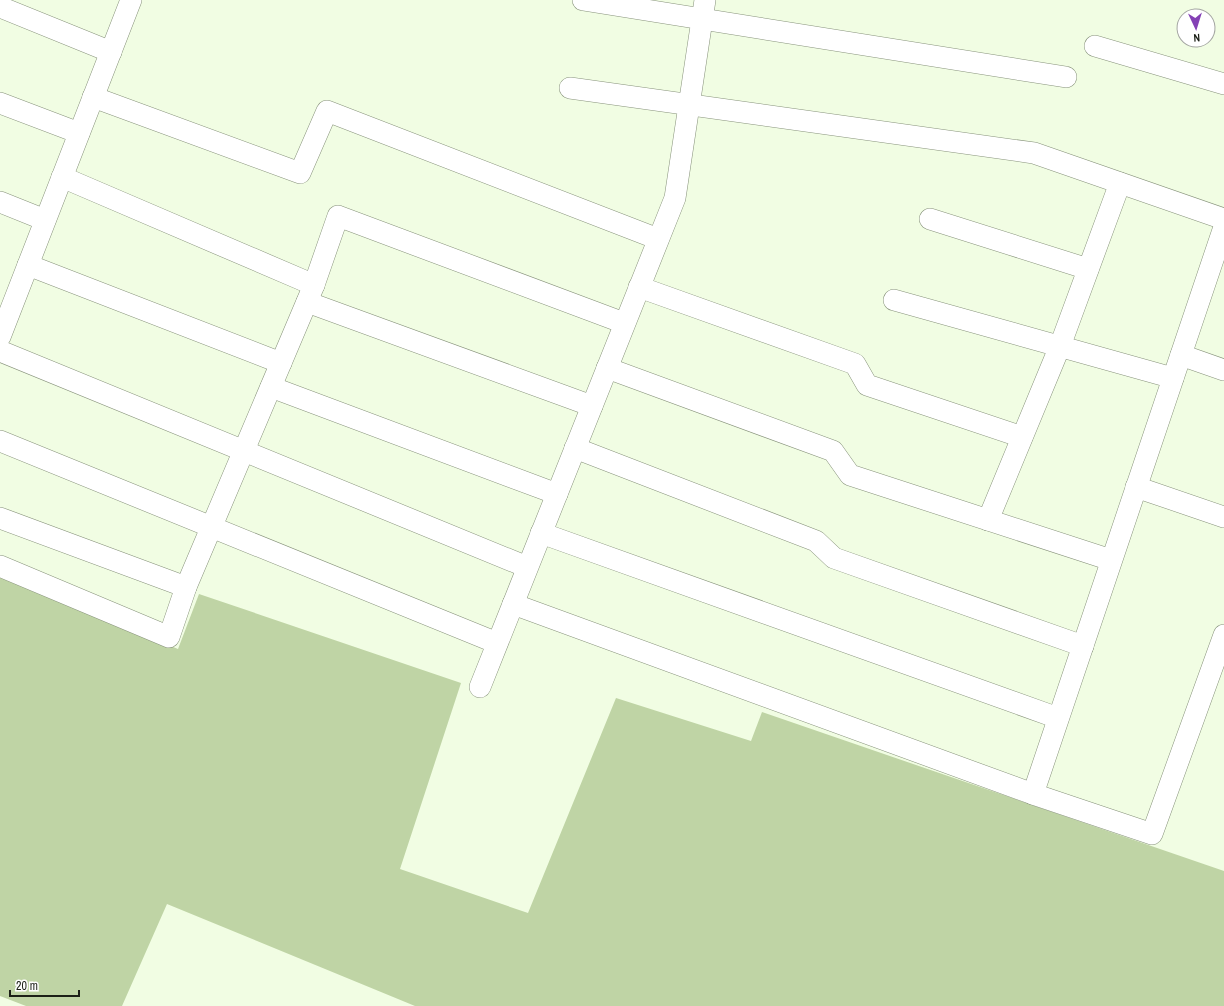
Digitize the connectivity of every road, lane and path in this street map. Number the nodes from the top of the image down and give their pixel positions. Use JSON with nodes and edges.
{"nodes":[{"id":1,"x":131,"y":0,"type":"edge"},
{"id":2,"x":583,"y":0,"type":"edge"},
{"id":3,"x":0,"y":7,"type":"edge"},
{"id":4,"x":703,"y":9,"type":"edge"},
{"id":5,"x":1095,"y":46,"type":"dead end"},
{"id":6,"x":111,"y":52,"type":"junction"},
{"id":7,"x":1066,"y":77,"type":"dead end"},
{"id":8,"x":1224,"y":84,"type":"edge"},
{"id":9,"x":570,"y":88,"type":"dead end"},
{"id":10,"x":94,"y":96,"type":"junction"},
{"id":11,"x":0,"y":103,"type":"edge"},
{"id":12,"x":689,"y":105,"type":"junction"},
{"id":13,"x":79,"y":133,"type":"junction"},
{"id":14,"x":62,"y":177,"type":"junction"},
{"id":15,"x":1120,"y":183,"type":"junction"},
{"id":16,"x":0,"y":202,"type":"edge"},
{"id":17,"x":930,"y":219,"type":"dead end"},
{"id":18,"x":1224,"y":219,"type":"edge"},
{"id":19,"x":45,"y":220,"type":"junction"},
{"id":20,"x":1224,"y":227,"type":"edge"},
{"id":21,"x":658,"y":239,"type":"junction"},
{"id":22,"x":28,"y":265,"type":"junction"},
{"id":23,"x":1088,"y":269,"type":"junction"},
{"id":24,"x":639,"y":287,"type":"junction"},
{"id":25,"x":8,"y":294,"type":"edge"},
{"id":26,"x":311,"y":294,"type":"junction"},
{"id":27,"x":894,"y":300,"type":"dead end"},
{"id":28,"x":624,"y":323,"type":"junction"},
{"id":29,"x":0,"y":337,"type":"edge"},
{"id":30,"x":1060,"y":346,"type":"junction"},
{"id":31,"x":0,"y":351,"type":"edge"},
{"id":32,"x":1181,"y":355,"type":"junction"},
{"id":33,"x":281,"y":363,"type":"junction"},
{"id":34,"x":607,"y":368,"type":"junction"},
{"id":35,"x":1224,"y":370,"type":"edge"},
{"id":36,"x":1173,"y":378,"type":"junction"},
{"id":37,"x":271,"y":387,"type":"junction"},
{"id":38,"x":592,"y":406,"type":"junction"},
{"id":39,"x":1022,"y":438,"type":"junction"},
{"id":40,"x":0,"y":441,"type":"edge"},
{"id":41,"x":575,"y":448,"type":"junction"},
{"id":42,"x":244,"y":451,"type":"junction"},
{"id":43,"x":1136,"y":487,"type":"junction"},
{"id":44,"x":557,"y":494,"type":"junction"},
{"id":45,"x":1224,"y":517,"type":"edge"},
{"id":46,"x":0,"y":518,"type":"edge"},
{"id":47,"x":988,"y":520,"type":"junction"},
{"id":48,"x":211,"y":527,"type":"junction"},
{"id":49,"x":541,"y":533,"type":"junction"},
{"id":50,"x":1111,"y":560,"type":"junction"},
{"id":51,"x":0,"y":566,"type":"edge"},
{"id":52,"x":527,"y":567,"type":"junction"},
{"id":53,"x":186,"y":587,"type":"junction"},
{"id":54,"x":513,"y":604,"type":"junction"},
{"id":55,"x":1224,"y":635,"type":"edge"},
{"id":56,"x":498,"y":643,"type":"junction"},
{"id":57,"x":1083,"y":646,"type":"junction"},
{"id":58,"x":480,"y":687,"type":"dead end"},
{"id":59,"x":1058,"y":718,"type":"junction"},
{"id":60,"x":1033,"y":794,"type":"junction"}],
"edges":[{"from":1,"to":6,"type":"street"},
{"from":2,"to":4,"type":"street"},
{"from":3,"to":6,"type":"street"},
{"from":4,"to":7,"type":"street"},
{"from":4,"to":12,"type":"street"},
{"from":5,"to":8,"type":"street"},
{"from":6,"to":10,"type":"street"},
{"from":9,"to":12,"type":"street"},
{"from":10,"to":13,"type":"street"},
{"from":10,"to":21,"type":"street"},
{"from":11,"to":13,"type":"street"},
{"from":12,"to":15,"type":"street"},
{"from":12,"to":21,"type":"street"},
{"from":13,"to":14,"type":"street"},
{"from":14,"to":19,"type":"street"},
{"from":14,"to":26,"type":"street"},
{"from":15,"to":18,"type":"street"},
{"from":15,"to":23,"type":"street"},
{"from":16,"to":19,"type":"street"},
{"from":17,"to":23,"type":"street"},
{"from":19,"to":22,"type":"street"},
{"from":20,"to":32,"type":"street"},
{"from":21,"to":24,"type":"street"},
{"from":22,"to":25,"type":"street"},
{"from":22,"to":33,"type":"street"},
{"from":23,"to":30,"type":"street"},
{"from":24,"to":28,"type":"street"},
{"from":24,"to":39,"type":"street"},
{"from":25,"to":29,"type":"street"},
{"from":26,"to":28,"type":"street"},
{"from":26,"to":33,"type":"street"},
{"from":26,"to":38,"type":"street"},
{"from":27,"to":30,"type":"street"},
{"from":28,"to":34,"type":"street"},
{"from":30,"to":36,"type":"street"},
{"from":30,"to":39,"type":"street"},
{"from":31,"to":42,"type":"street"},
{"from":32,"to":35,"type":"street"},
{"from":32,"to":36,"type":"street"},
{"from":33,"to":37,"type":"street"},
{"from":34,"to":38,"type":"street"},
{"from":34,"to":47,"type":"street"},
{"from":36,"to":43,"type":"street"},
{"from":37,"to":42,"type":"street"},
{"from":37,"to":44,"type":"street"},
{"from":38,"to":41,"type":"street"},
{"from":39,"to":47,"type":"street"},
{"from":40,"to":48,"type":"street"},
{"from":41,"to":44,"type":"street"},
{"from":41,"to":57,"type":"street"},
{"from":42,"to":48,"type":"street"},
{"from":42,"to":52,"type":"street"},
{"from":43,"to":45,"type":"street"},
{"from":43,"to":50,"type":"street"},
{"from":44,"to":49,"type":"street"},
{"from":46,"to":53,"type":"street"},
{"from":47,"to":50,"type":"street"},
{"from":48,"to":53,"type":"street"},
{"from":48,"to":56,"type":"street"},
{"from":49,"to":52,"type":"street"},
{"from":49,"to":59,"type":"street"},
{"from":50,"to":57,"type":"street"},
{"from":51,"to":53,"type":"street"},
{"from":52,"to":54,"type":"street"},
{"from":54,"to":56,"type":"street"},
{"from":54,"to":60,"type":"street"},
{"from":55,"to":60,"type":"street"},
{"from":56,"to":58,"type":"street"},
{"from":57,"to":59,"type":"street"},
{"from":59,"to":60,"type":"street"}]}
